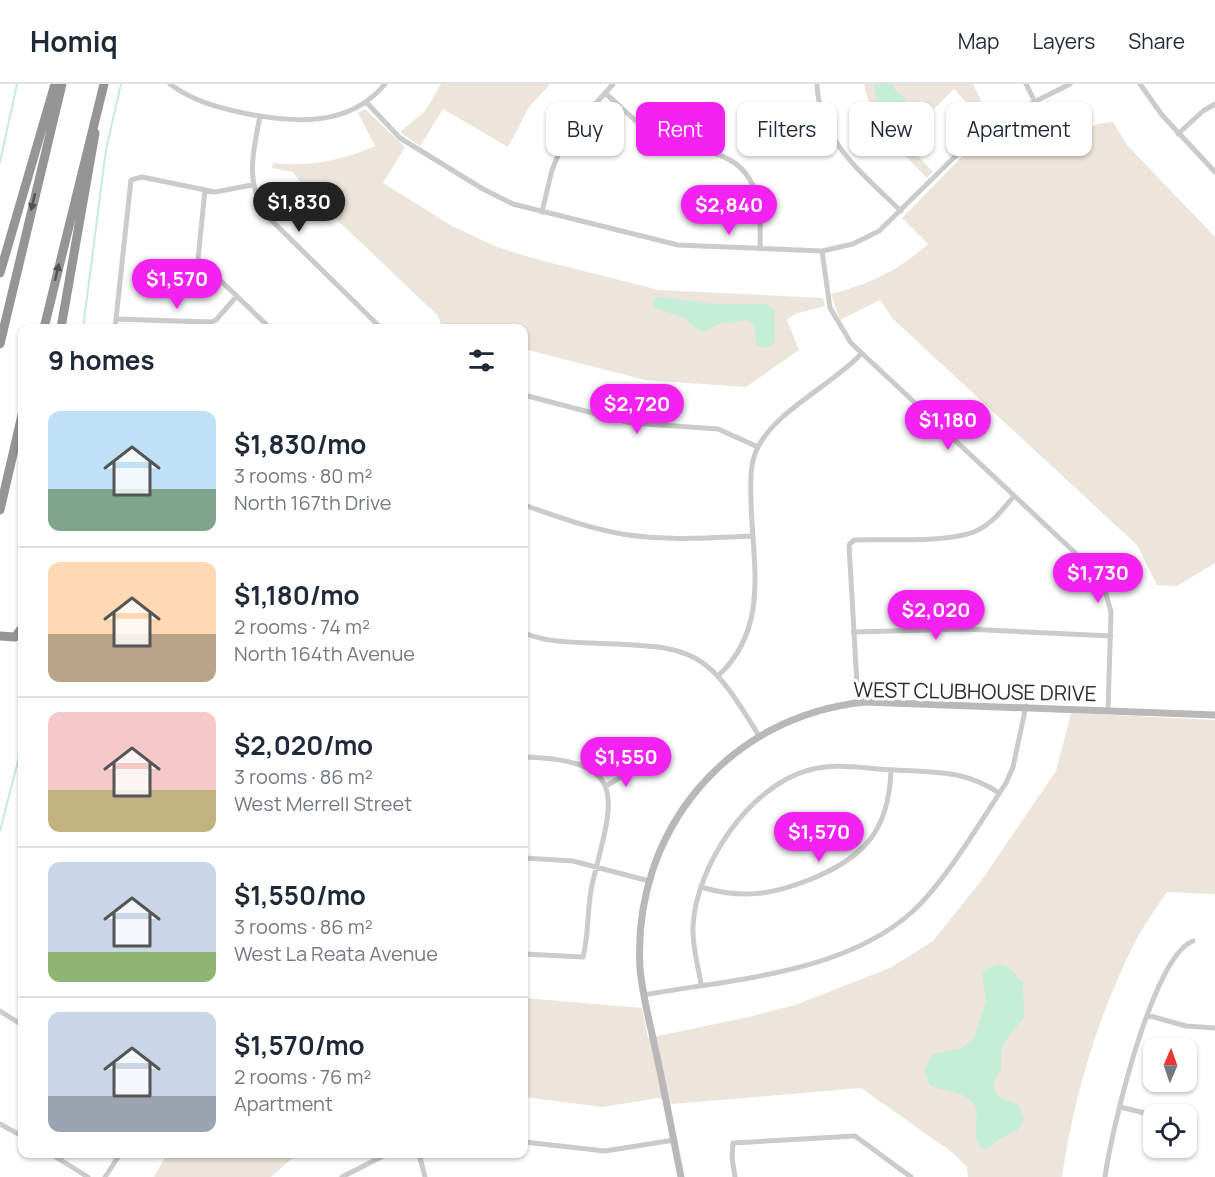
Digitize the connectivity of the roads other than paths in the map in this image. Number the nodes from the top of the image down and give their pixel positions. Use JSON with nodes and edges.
{"nodes":[{"id":1,"x":55,"y":84,"type":"edge"},
{"id":2,"x":62,"y":84,"type":"edge"},
{"id":3,"x":104,"y":84,"type":"edge"},
{"id":4,"x":170,"y":84,"type":"edge"},
{"id":5,"x":385,"y":84,"type":"edge"},
{"id":6,"x":613,"y":84,"type":"edge"},
{"id":7,"x":818,"y":84,"type":"edge"},
{"id":8,"x":1026,"y":84,"type":"edge"},
{"id":9,"x":1070,"y":84,"type":"edge"},
{"id":10,"x":1140,"y":84,"type":"edge"},
{"id":11,"x":605,"y":93,"type":"junction"},
{"id":12,"x":366,"y":102,"type":"junction"},
{"id":13,"x":1035,"y":102,"type":"joint"},
{"id":14,"x":1215,"y":104,"type":"edge"},
{"id":15,"x":98,"y":106,"type":"junction"},
{"id":16,"x":260,"y":116,"type":"junction"},
{"id":17,"x":1178,"y":134,"type":"junction"},
{"id":18,"x":956,"y":156,"type":"edge"},
{"id":19,"x":1215,"y":172,"type":"edge"},
{"id":20,"x":252,"y":185,"type":"junction"},
{"id":21,"x":205,"y":190,"type":"junction"},
{"id":22,"x":542,"y":212,"type":"junction"},
{"id":23,"x":901,"y":212,"type":"junction"},
{"id":24,"x":760,"y":249,"type":"junction"},
{"id":25,"x":822,"y":251,"type":"junction"},
{"id":26,"x":0,"y":273,"type":"edge"},
{"id":27,"x":236,"y":297,"type":"junction"},
{"id":28,"x":116,"y":319,"type":"junction"},
{"id":29,"x":45,"y":324,"type":"edge"},
{"id":30,"x":62,"y":324,"type":"edge"},
{"id":31,"x":115,"y":324,"type":"edge"},
{"id":32,"x":266,"y":324,"type":"edge"},
{"id":33,"x":377,"y":324,"type":"edge"},
{"id":34,"x":0,"y":344,"type":"edge"},
{"id":35,"x":861,"y":354,"type":"junction"},
{"id":36,"x":528,"y":396,"type":"edge"},
{"id":37,"x":18,"y":432,"type":"edge"},
{"id":38,"x":758,"y":447,"type":"junction"},
{"id":39,"x":1014,"y":496,"type":"junction"},
{"id":40,"x":528,"y":506,"type":"edge"},
{"id":41,"x":0,"y":510,"type":"edge"},
{"id":42,"x":752,"y":536,"type":"junction"},
{"id":43,"x":853,"y":632,"type":"junction"},
{"id":44,"x":18,"y":633,"type":"edge"},
{"id":45,"x":528,"y":634,"type":"edge"},
{"id":46,"x":0,"y":636,"type":"edge"},
{"id":47,"x":1111,"y":636,"type":"junction"},
{"id":48,"x":719,"y":675,"type":"junction"},
{"id":49,"x":858,"y":702,"type":"junction"},
{"id":50,"x":1026,"y":706,"type":"junction"},
{"id":51,"x":1108,"y":710,"type":"junction"},
{"id":52,"x":1215,"y":715,"type":"edge"},
{"id":53,"x":759,"y":736,"type":"junction"},
{"id":54,"x":528,"y":757,"type":"edge"},
{"id":55,"x":636,"y":769,"type":"dead end"},
{"id":56,"x":891,"y":770,"type":"junction"},
{"id":57,"x":606,"y":786,"type":"junction"},
{"id":58,"x":999,"y":793,"type":"junction"},
{"id":59,"x":528,"y":858,"type":"edge"},
{"id":60,"x":598,"y":867,"type":"junction"},
{"id":61,"x":649,"y":881,"type":"junction"},
{"id":62,"x":701,"y":887,"type":"junction"},
{"id":63,"x":1193,"y":941,"type":"dead end"},
{"id":64,"x":528,"y":954,"type":"edge"},
{"id":65,"x":701,"y":984,"type":"junction"},
{"id":66,"x":645,"y":995,"type":"junction"},
{"id":67,"x":0,"y":1011,"type":"edge"},
{"id":68,"x":1147,"y":1016,"type":"junction"},
{"id":69,"x":18,"y":1022,"type":"edge"},
{"id":70,"x":1215,"y":1028,"type":"edge"},
{"id":71,"x":1120,"y":1107,"type":"junction"},
{"id":72,"x":1143,"y":1113,"type":"edge"},
{"id":73,"x":0,"y":1124,"type":"edge"},
{"id":74,"x":18,"y":1134,"type":"edge"},
{"id":75,"x":674,"y":1140,"type":"junction"},
{"id":76,"x":528,"y":1142,"type":"edge"},
{"id":77,"x":57,"y":1158,"type":"edge"},
{"id":78,"x":117,"y":1158,"type":"edge"},
{"id":79,"x":379,"y":1158,"type":"edge"},
{"id":80,"x":420,"y":1158,"type":"edge"},
{"id":81,"x":88,"y":1177,"type":"edge"},
{"id":82,"x":105,"y":1177,"type":"edge"},
{"id":83,"x":342,"y":1177,"type":"edge"},
{"id":84,"x":425,"y":1177,"type":"edge"},
{"id":85,"x":681,"y":1177,"type":"edge"},
{"id":86,"x":735,"y":1177,"type":"edge"},
{"id":87,"x":911,"y":1177,"type":"edge"},
{"id":88,"x":1105,"y":1177,"type":"edge"}],
"edges":[{"from":1,"to":26,"type":"highway"},
{"from":2,"to":34,"type":"highway","one_way":true},
{"from":3,"to":15,"type":"highway"},
{"from":4,"to":16,"type":"street"},
{"from":5,"to":12,"type":"street"},
{"from":6,"to":11,"type":"street"},
{"from":7,"to":23,"type":"street"},
{"from":8,"to":13,"type":"street"},
{"from":9,"to":13,"type":"street"},
{"from":10,"to":17,"type":"street"},
{"from":11,"to":22,"type":"street"},
{"from":11,"to":24,"type":"street"},
{"from":12,"to":16,"type":"street"},
{"from":12,"to":22,"type":"street"},
{"from":14,"to":17,"type":"street"},
{"from":29,"to":15,"type":"highway","one_way":true},
{"from":15,"to":30,"type":"highway"},
{"from":16,"to":20,"type":"street"},
{"from":17,"to":19,"type":"street"},
{"from":18,"to":23,"type":"street"},
{"from":20,"to":21,"type":"street"},
{"from":20,"to":33,"type":"street"},
{"from":21,"to":27,"type":"street"},
{"from":21,"to":28,"type":"street"},
{"from":22,"to":24,"type":"street"},
{"from":23,"to":25,"type":"street"},
{"from":24,"to":25,"type":"street"},
{"from":25,"to":35,"type":"street"},
{"from":27,"to":28,"type":"street"},
{"from":27,"to":32,"type":"street"},
{"from":28,"to":31,"type":"street"},
{"from":35,"to":38,"type":"street"},
{"from":35,"to":39,"type":"street"},
{"from":36,"to":38,"type":"street"},
{"from":37,"to":41,"type":"highway"},
{"from":38,"to":42,"type":"street"},
{"from":39,"to":43,"type":"street"},
{"from":39,"to":47,"type":"street"},
{"from":40,"to":42,"type":"street"},
{"from":42,"to":48,"type":"street"},
{"from":43,"to":47,"type":"street"},
{"from":43,"to":49,"type":"street"},
{"from":44,"to":46,"type":"highway"},
{"from":45,"to":48,"type":"street"},
{"from":47,"to":51,"type":"street"},
{"from":48,"to":53,"type":"street"},
{"from":49,"to":50,"type":"street","name":"WEST CLUBHOUSE DRIVE"},
{"from":49,"to":53,"type":"street","name":"WEST CLUBHOUSE DRIVE"},
{"from":50,"to":51,"type":"street","name":"WEST CLUBHOUSE DRIVE"},
{"from":50,"to":58,"type":"street"},
{"from":51,"to":52,"type":"street","name":"WEST CLUBHOUSE DRIVE"},
{"from":53,"to":61,"type":"street","name":"WEST CLUBHOUSE DRIVE"},
{"from":54,"to":57,"type":"street"},
{"from":55,"to":57,"type":"street"},
{"from":56,"to":58,"type":"street"},
{"from":56,"to":62,"type":"street"},
{"from":56,"to":62,"type":"street"},
{"from":57,"to":60,"type":"street"},
{"from":58,"to":65,"type":"street"},
{"from":59,"to":60,"type":"street"},
{"from":60,"to":61,"type":"street"},
{"from":60,"to":64,"type":"street"},
{"from":61,"to":66,"type":"street","name":"WEST CLUBHOUSE DRIVE"},
{"from":62,"to":65,"type":"street"},
{"from":63,"to":68,"type":"street"},
{"from":65,"to":66,"type":"street"},
{"from":66,"to":75,"type":"street","name":"WEST CLUBHOUSE DRIVE"},
{"from":67,"to":69,"type":"street"},
{"from":68,"to":70,"type":"street"},
{"from":68,"to":71,"type":"street"},
{"from":71,"to":72,"type":"street"},
{"from":71,"to":88,"type":"street"},
{"from":73,"to":74,"type":"street"},
{"from":75,"to":76,"type":"street"},
{"from":75,"to":85,"type":"street","name":"WEST CLUBHOUSE DRIVE"},
{"from":77,"to":81,"type":"street"},
{"from":78,"to":82,"type":"street"},
{"from":79,"to":83,"type":"street"},
{"from":80,"to":84,"type":"street"},
{"from":86,"to":87,"type":"street"}]}
